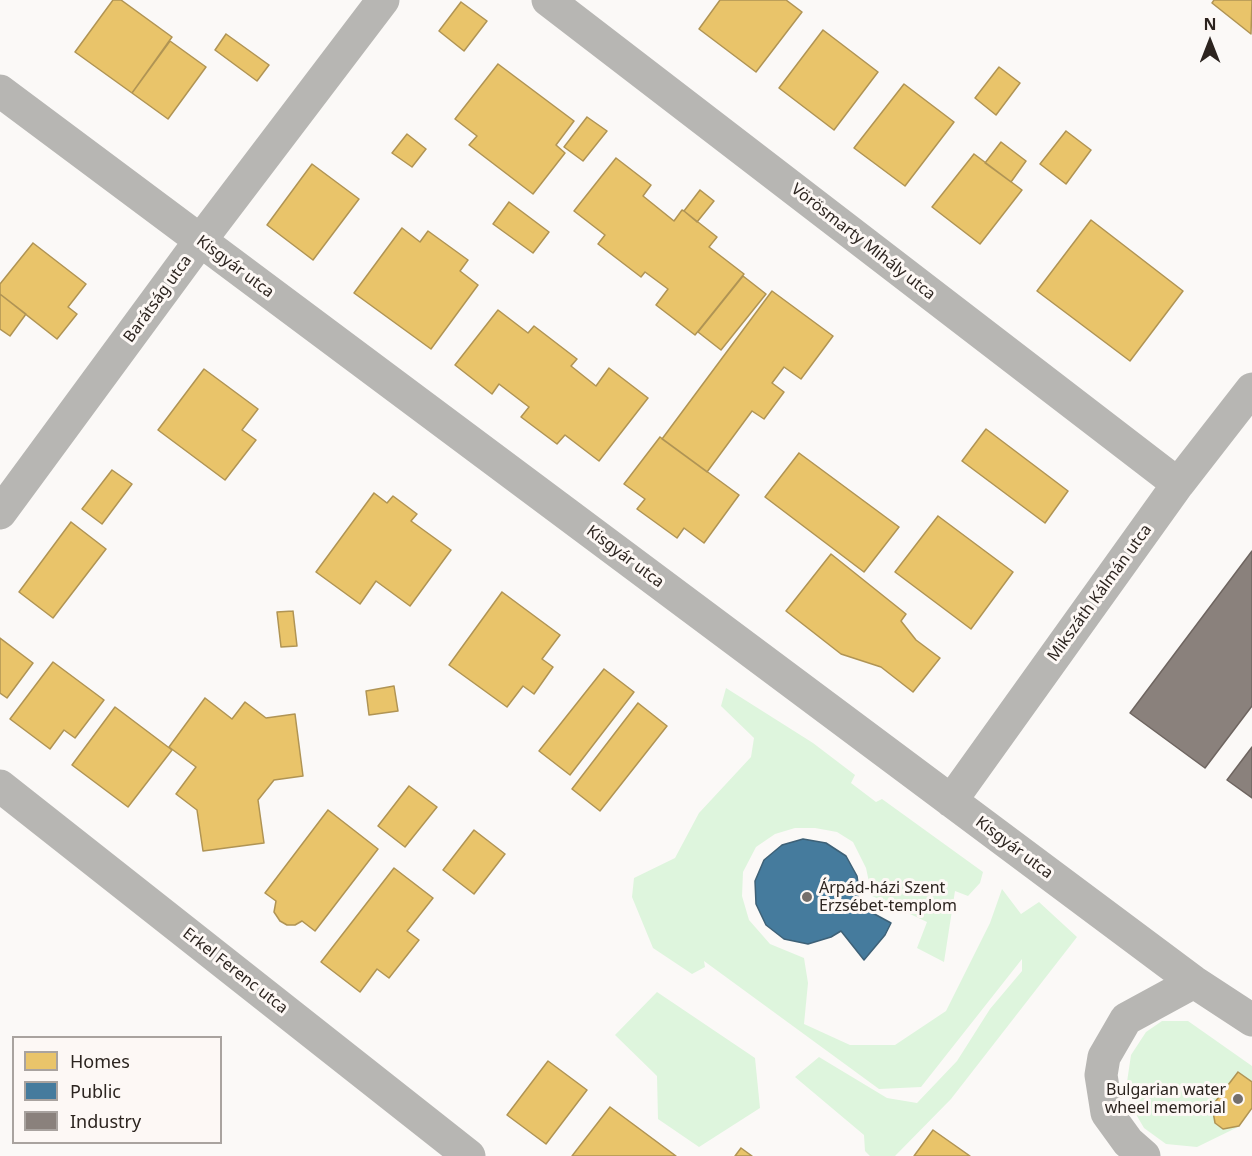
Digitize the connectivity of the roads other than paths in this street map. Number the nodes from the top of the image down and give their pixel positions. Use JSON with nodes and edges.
{"nodes":[{"id":1,"x":383,"y":0,"type":"edge"},
{"id":2,"x":548,"y":0,"type":"edge"},
{"id":3,"x":0,"y":91,"type":"edge"},
{"id":4,"x":200,"y":241,"type":"junction"},
{"id":5,"x":1252,"y":389,"type":"edge"},
{"id":6,"x":1178,"y":484,"type":"junction"},
{"id":7,"x":0,"y":513,"type":"edge"},
{"id":8,"x":0,"y":786,"type":"edge"},
{"id":9,"x":951,"y":801,"type":"junction"},
{"id":10,"x":1194,"y":981,"type":"junction"},
{"id":11,"x":1252,"y":1020,"type":"edge"},
{"id":12,"x":469,"y":1156,"type":"edge"},
{"id":13,"x":1144,"y":1156,"type":"edge"}],
"edges":[{"from":1,"to":4,"type":"street","name":"Barátság utca"},
{"from":2,"to":6,"type":"street","name":"Vörösmarty Mihály utca"},
{"from":3,"to":4,"type":"street","name":"Kisgyár utca"},
{"from":4,"to":7,"type":"street","name":"Barátság utca"},
{"from":4,"to":9,"type":"street","name":"Kisgyár utca"},
{"from":5,"to":6,"type":"street","name":"Mikszáth Kálmán utca"},
{"from":6,"to":9,"type":"street","name":"Mikszáth Kálmán utca"},
{"from":8,"to":12,"type":"street","name":"Erkel Ferenc utca"},
{"from":9,"to":10,"type":"street","name":"Kisgyár utca"},
{"from":10,"to":11,"type":"street","name":"Kisgyár utca"},
{"from":10,"to":13,"type":"street"}]}
